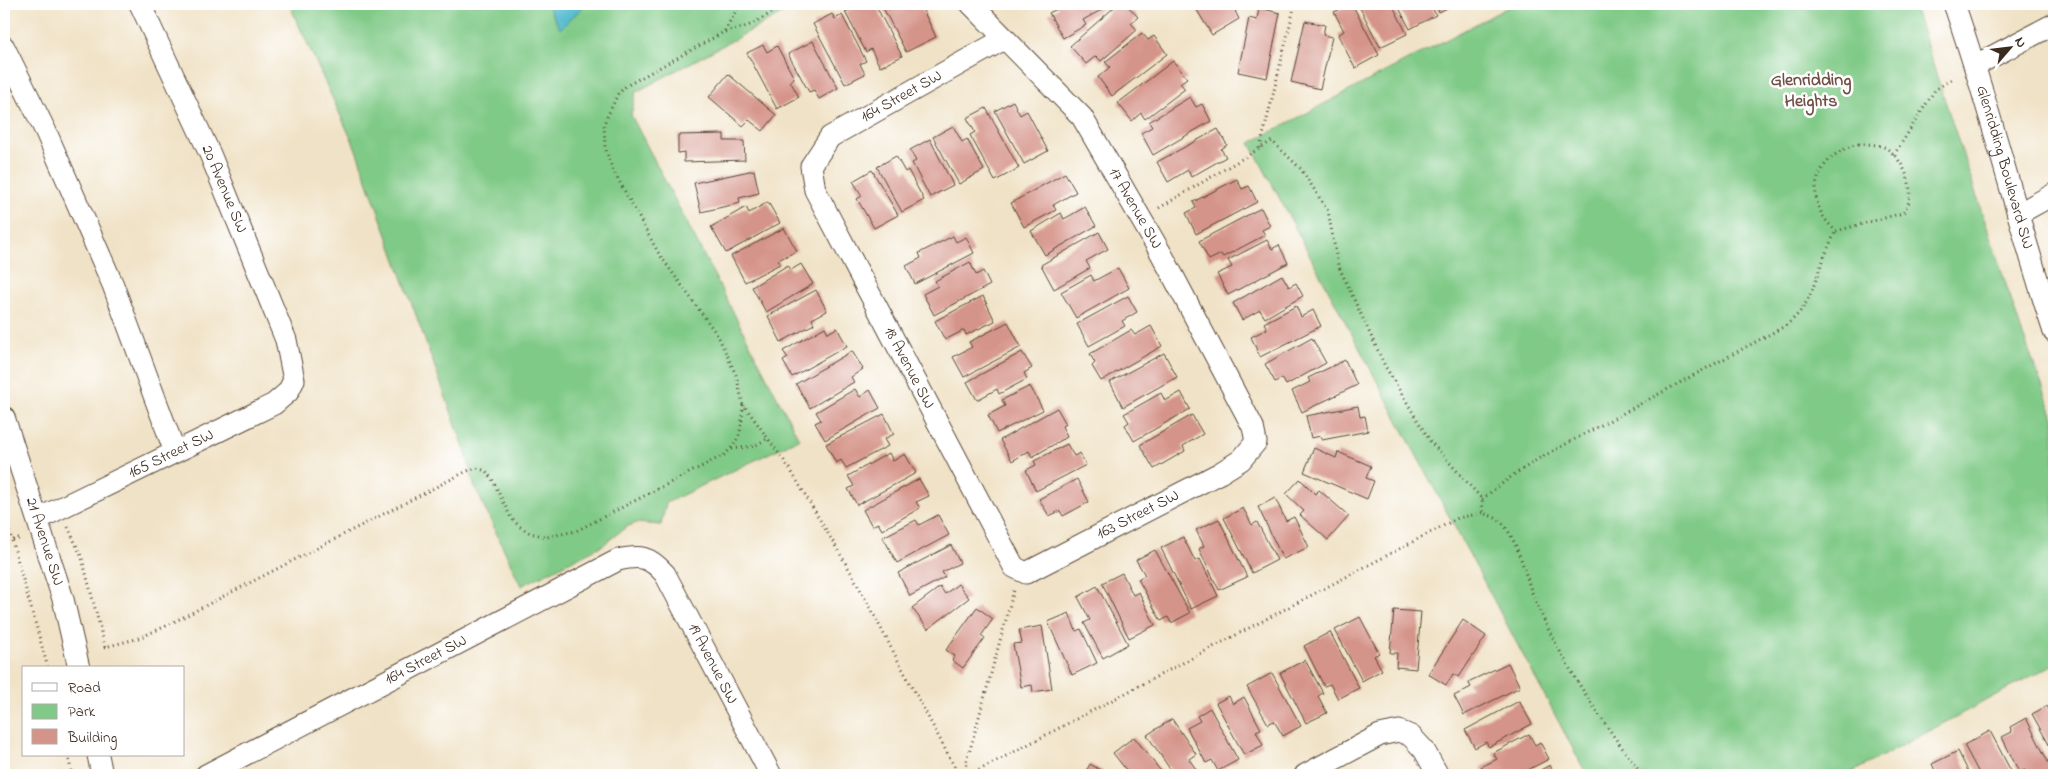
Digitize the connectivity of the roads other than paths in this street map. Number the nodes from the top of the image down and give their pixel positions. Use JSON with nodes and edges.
{"nodes":[{"id":1,"x":140,"y":4,"type":"edge"},
{"id":2,"x":971,"y":4,"type":"edge"},
{"id":3,"x":1954,"y":4,"type":"edge"},
{"id":4,"x":2054,"y":24,"type":"edge"},
{"id":5,"x":1004,"y":39,"type":"junction"},
{"id":6,"x":4,"y":48,"type":"edge"},
{"id":7,"x":1976,"y":65,"type":"junction"},
{"id":8,"x":811,"y":166,"type":"joint"},
{"id":9,"x":2054,"y":194,"type":"edge"},
{"id":10,"x":2018,"y":214,"type":"junction"},
{"id":11,"x":2054,"y":332,"type":"edge"},
{"id":12,"x":294,"y":380,"type":"joint"},
{"id":13,"x":4,"y":418,"type":"edge"},
{"id":14,"x":1256,"y":442,"type":"joint"},
{"id":15,"x":175,"y":452,"type":"junction"},
{"id":16,"x":40,"y":525,"type":"junction"},
{"id":17,"x":646,"y":558,"type":"joint"},
{"id":18,"x":1016,"y":568,"type":"joint"},
{"id":19,"x":79,"y":666,"type":"edge"},
{"id":20,"x":98,"y":756,"type":"edge"},
{"id":21,"x":102,"y":775,"type":"edge"},
{"id":22,"x":206,"y":775,"type":"edge"},
{"id":23,"x":771,"y":775,"type":"edge"},
{"id":24,"x":1305,"y":775,"type":"edge"},
{"id":25,"x":1438,"y":775,"type":"edge"}],
"edges":[{"from":1,"to":12,"type":"street","name":"20 Avenue SW"},
{"from":2,"to":5,"type":"street","name":"17 Avenue SW"},
{"from":3,"to":7,"type":"street","name":"Glenridding Boulevard SW"},
{"from":4,"to":7,"type":"street"},
{"from":5,"to":8,"type":"street","name":"164 Street SW"},
{"from":5,"to":14,"type":"street","name":"17 Avenue SW"},
{"from":6,"to":15,"type":"street"},
{"from":7,"to":10,"type":"street","name":"Glenridding Boulevard SW"},
{"from":8,"to":18,"type":"street","name":"18 Avenue SW"},
{"from":9,"to":10,"type":"street"},
{"from":10,"to":11,"type":"street","name":"Glenridding Boulevard SW"},
{"from":12,"to":15,"type":"street","name":"165 Street SW"},
{"from":13,"to":16,"type":"street","name":"21 Avenue SW"},
{"from":14,"to":18,"type":"street","name":"163 Street SW"},
{"from":15,"to":16,"type":"street","name":"165 Street SW"},
{"from":16,"to":19,"type":"street","name":"21 Avenue SW"},
{"from":17,"to":22,"type":"street","name":"164 Street SW"},
{"from":17,"to":23,"type":"street","name":"19 Avenue SW"},
{"from":20,"to":21,"type":"street"},
{"from":24,"to":25,"type":"street"}]}
